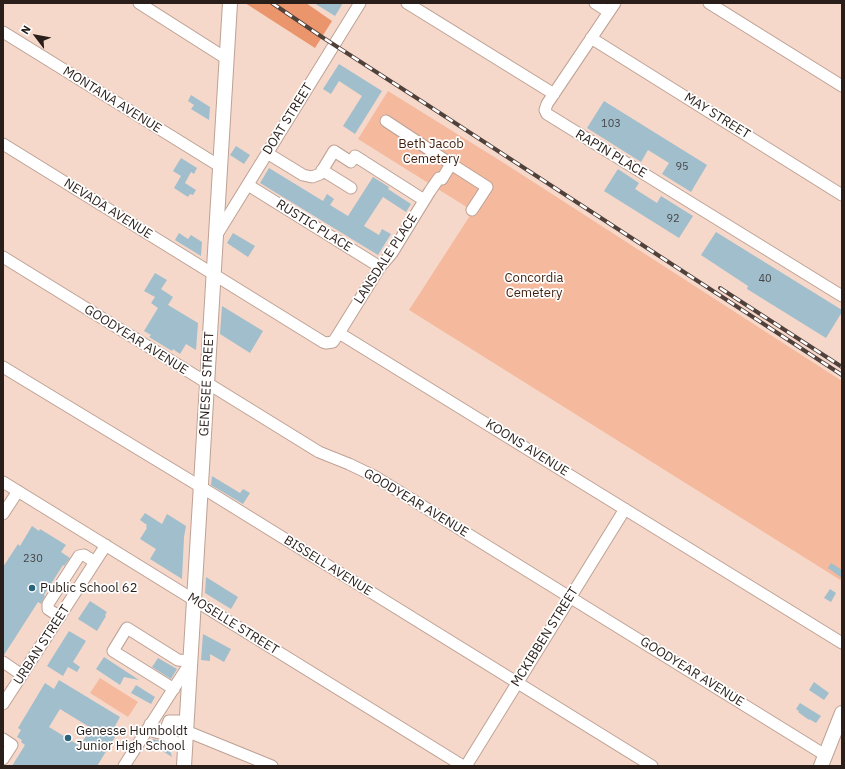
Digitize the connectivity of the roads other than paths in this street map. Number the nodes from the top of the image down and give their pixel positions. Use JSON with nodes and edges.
{"nodes":[{"id":1,"x":139,"y":3,"type":"edge"},
{"id":2,"x":230,"y":3,"type":"edge"},
{"id":3,"x":360,"y":3,"type":"edge"},
{"id":4,"x":407,"y":3,"type":"edge"},
{"id":5,"x":595,"y":3,"type":"edge"},
{"id":6,"x":709,"y":3,"type":"edge"},
{"id":7,"x":612,"y":7,"type":"edge"},
{"id":8,"x":3,"y":32,"type":"edge"},
{"id":9,"x":591,"y":38,"type":"junction"},
{"id":10,"x":227,"y":59,"type":"junction"},
{"id":11,"x":842,"y":86,"type":"edge"},
{"id":12,"x":554,"y":94,"type":"junction"},
{"id":13,"x":386,"y":121,"type":"dead end"},
{"id":14,"x":3,"y":144,"type":"edge"},
{"id":15,"x":267,"y":153,"type":"junction"},
{"id":16,"x":451,"y":164,"type":"junction"},
{"id":17,"x":221,"y":167,"type":"junction"},
{"id":18,"x":322,"y":170,"type":"junction"},
{"id":19,"x":248,"y":185,"type":"junction"},
{"id":20,"x":351,"y":188,"type":"dead end"},
{"id":21,"x":429,"y":192,"type":"junction"},
{"id":22,"x":842,"y":195,"type":"edge"},
{"id":23,"x":472,"y":210,"type":"dead end"},
{"id":24,"x":216,"y":236,"type":"junction"},
{"id":25,"x":3,"y":257,"type":"edge"},
{"id":26,"x":380,"y":267,"type":"junction"},
{"id":27,"x":214,"y":274,"type":"junction"},
{"id":28,"x":842,"y":296,"type":"edge"},
{"id":29,"x":339,"y":333,"type":"junction"},
{"id":30,"x":3,"y":367,"type":"edge"},
{"id":31,"x":207,"y":383,"type":"junction"},
{"id":32,"x":3,"y":482,"type":"edge"},
{"id":33,"x":201,"y":487,"type":"junction"},
{"id":34,"x":18,"y":491,"type":"junction"},
{"id":35,"x":625,"y":509,"type":"junction"},
{"id":36,"x":3,"y":514,"type":"edge"},
{"id":37,"x":106,"y":545,"type":"junction"},
{"id":38,"x":95,"y":562,"type":"junction"},
{"id":39,"x":570,"y":597,"type":"junction"},
{"id":40,"x":193,"y":599,"type":"junction"},
{"id":41,"x":60,"y":617,"type":"junction"},
{"id":42,"x":842,"y":643,"type":"edge"},
{"id":43,"x":190,"y":661,"type":"junction"},
{"id":44,"x":3,"y":662,"type":"edge"},
{"id":45,"x":22,"y":674,"type":"junction"},
{"id":46,"x":517,"y":683,"type":"junction"},
{"id":47,"x":174,"y":689,"type":"junction"},
{"id":48,"x":3,"y":704,"type":"edge"},
{"id":49,"x":842,"y":713,"type":"edge"},
{"id":50,"x":150,"y":724,"type":"junction"},
{"id":51,"x":186,"y":726,"type":"junction"},
{"id":52,"x":164,"y":734,"type":"junction"},
{"id":53,"x":838,"y":737,"type":"edge"},
{"id":54,"x":3,"y":739,"type":"edge"},
{"id":55,"x":185,"y":749,"type":"junction"},
{"id":56,"x":3,"y":759,"type":"edge"},
{"id":57,"x":823,"y":760,"type":"edge"},
{"id":58,"x":124,"y":766,"type":"edge"},
{"id":59,"x":184,"y":766,"type":"edge"},
{"id":60,"x":272,"y":766,"type":"edge"},
{"id":61,"x":463,"y":766,"type":"edge"},
{"id":62,"x":466,"y":766,"type":"edge"},
{"id":63,"x":652,"y":766,"type":"edge"}],
"edges":[{"from":1,"to":10,"type":"street"},
{"from":2,"to":10,"type":"main road","name":"GENESEE STREET"},
{"from":3,"to":15,"type":"street","name":"DOAT STREET"},
{"from":4,"to":12,"type":"street"},
{"from":5,"to":7,"type":"street"},
{"from":6,"to":11,"type":"street"},
{"from":7,"to":9,"type":"street"},
{"from":8,"to":17,"type":"street","name":"MONTANA AVENUE"},
{"from":9,"to":12,"type":"street"},
{"from":9,"to":22,"type":"street","name":"MAY STREET"},
{"from":10,"to":17,"type":"main road","name":"GENESEE STREET"},
{"from":12,"to":28,"type":"street","name":"RAPIN PLACE"},
{"from":13,"to":16,"type":"street"},
{"from":14,"to":27,"type":"street","name":"NEVADA AVENUE"},
{"from":15,"to":18,"type":"street"},
{"from":15,"to":19,"type":"street","name":"DOAT STREET"},
{"from":16,"to":21,"type":"street","name":"LANSDALE PLACE"},
{"from":16,"to":23,"type":"street"},
{"from":17,"to":24,"type":"main road","name":"GENESEE STREET"},
{"from":18,"to":20,"type":"street"},
{"from":18,"to":21,"type":"street"},
{"from":19,"to":24,"type":"street","name":"DOAT STREET"},
{"from":19,"to":26,"type":"street","name":"RUSTIC PLACE"},
{"from":21,"to":26,"type":"street","name":"LANSDALE PLACE"},
{"from":24,"to":27,"type":"main road","name":"GENESEE STREET"},
{"from":25,"to":31,"type":"street","name":"GOODYEAR AVENUE"},
{"from":26,"to":29,"type":"street","name":"LANSDALE PLACE"},
{"from":27,"to":29,"type":"street"},
{"from":27,"to":31,"type":"main road","name":"GENESEE STREET"},
{"from":29,"to":35,"type":"street","name":"KOONS AVENUE"},
{"from":30,"to":33,"type":"street","name":"BISSELL AVENUE"},
{"from":31,"to":33,"type":"main road","name":"GENESEE STREET"},
{"from":31,"to":39,"type":"street","name":"GOODYEAR AVENUE"},
{"from":32,"to":34,"type":"street","name":"MOSELLE STREET"},
{"from":33,"to":40,"type":"main road","name":"GENESEE STREET"},
{"from":33,"to":46,"type":"street","name":"BISSELL AVENUE"},
{"from":34,"to":36,"type":"street"},
{"from":34,"to":37,"type":"street","name":"MOSELLE STREET"},
{"from":35,"to":39,"type":"street","name":"MCKIBBEN STREET"},
{"from":35,"to":42,"type":"street","name":"KOONS AVENUE"},
{"from":37,"to":38,"type":"street","name":"URBAN STREET"},
{"from":37,"to":40,"type":"street","name":"MOSELLE STREET"},
{"from":38,"to":41,"type":"street","name":"URBAN STREET"},
{"from":38,"to":41,"type":"street"},
{"from":39,"to":46,"type":"street","name":"MCKIBBEN STREET"},
{"from":39,"to":57,"type":"street","name":"GOODYEAR AVENUE"},
{"from":40,"to":43,"type":"main road","name":"GENESEE STREET"},
{"from":40,"to":61,"type":"street","name":"MOSELLE STREET"},
{"from":41,"to":45,"type":"street","name":"URBAN STREET"},
{"from":43,"to":47,"type":"street"},
{"from":43,"to":47,"type":"street"},
{"from":43,"to":51,"type":"main road","name":"GENESEE STREET"},
{"from":44,"to":45,"type":"street"},
{"from":45,"to":48,"type":"street","name":"URBAN STREET"},
{"from":46,"to":62,"type":"street","name":"MCKIBBEN STREET"},
{"from":46,"to":63,"type":"street","name":"BISSELL AVENUE"},
{"from":47,"to":50,"type":"street"},
{"from":49,"to":53,"type":"main road"},
{"from":50,"to":52,"type":"street"},
{"from":50,"to":58,"type":"street"},
{"from":51,"to":52,"type":"street"},
{"from":51,"to":55,"type":"main road","name":"GENESEE STREET"},
{"from":51,"to":60,"type":"street"},
{"from":52,"to":55,"type":"street"},
{"from":53,"to":57,"type":"main road"},
{"from":54,"to":56,"type":"street"},
{"from":55,"to":59,"type":"main road","name":"GENESEE STREET"}]}
